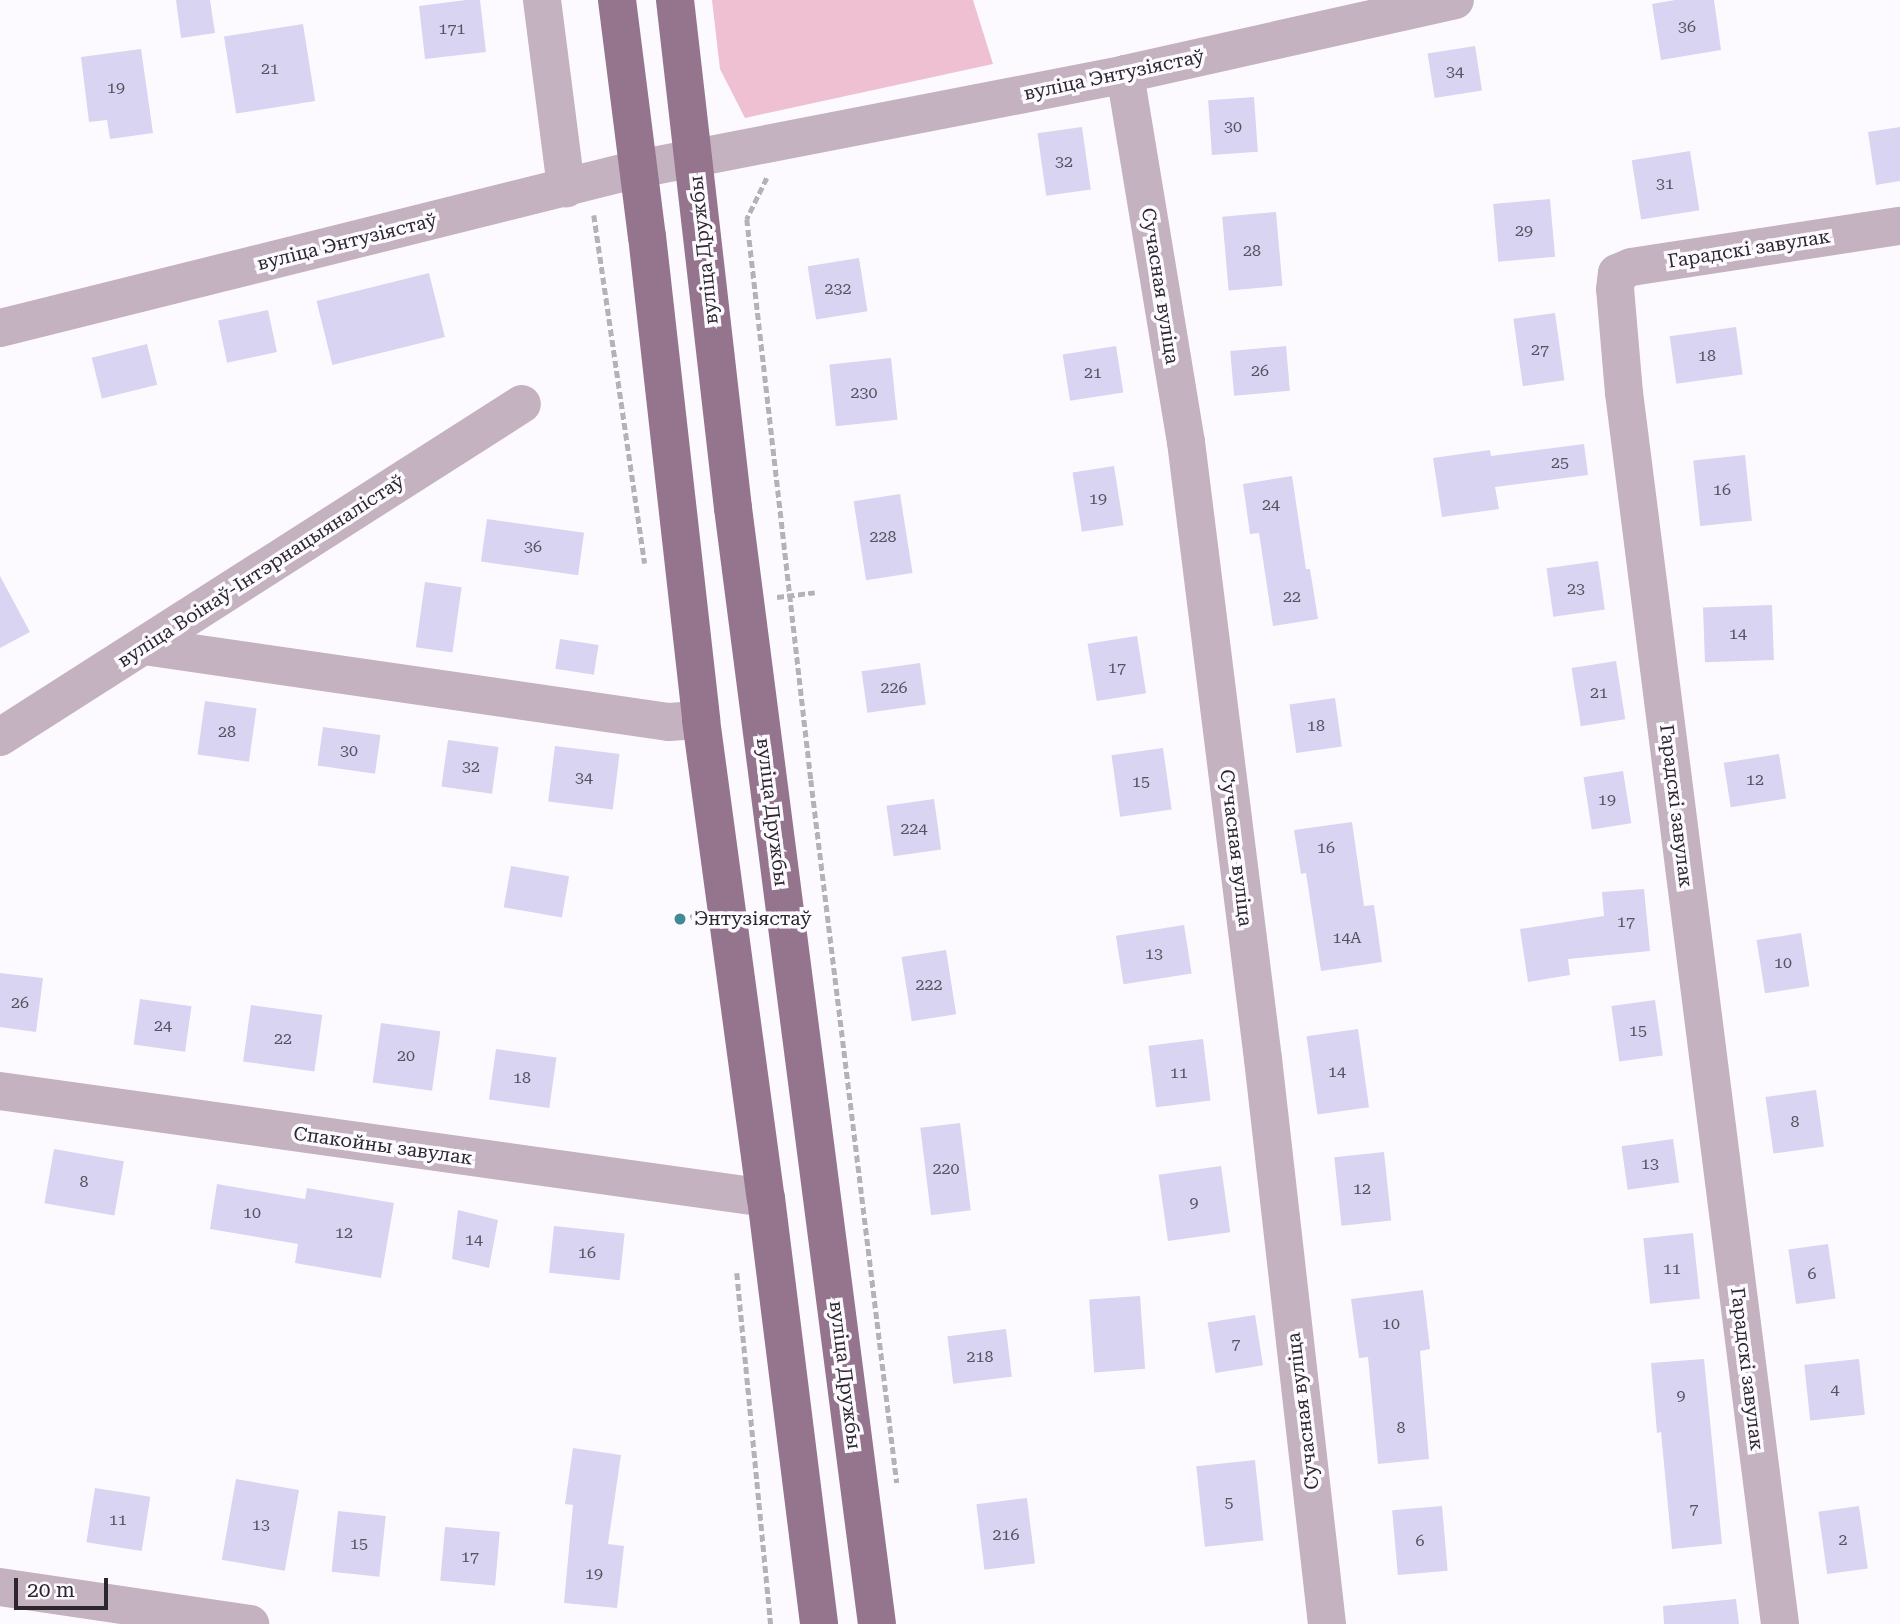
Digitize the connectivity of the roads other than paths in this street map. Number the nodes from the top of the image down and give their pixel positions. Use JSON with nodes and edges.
{"nodes":[{"id":1,"x":542,"y":0,"type":"edge"},
{"id":2,"x":617,"y":0,"type":"edge"},
{"id":3,"x":675,"y":0,"type":"edge"},
{"id":4,"x":1455,"y":0,"type":"edge"},
{"id":5,"x":1125,"y":74,"type":"junction"},
{"id":6,"x":694,"y":160,"type":"junction"},
{"id":7,"x":638,"y":169,"type":"junction"},
{"id":8,"x":579,"y":196,"type":"junction"},
{"id":9,"x":1900,"y":226,"type":"edge"},
{"id":10,"x":0,"y":328,"type":"edge"},
{"id":11,"x":522,"y":404,"type":"dead end"},
{"id":12,"x":144,"y":646,"type":"junction"},
{"id":13,"x":701,"y":720,"type":"junction"},
{"id":14,"x":0,"y":737,"type":"edge"},
{"id":15,"x":0,"y":1091,"type":"edge"},
{"id":16,"x":766,"y":1198,"type":"junction"},
{"id":17,"x":0,"y":1587,"type":"edge"},
{"id":18,"x":250,"y":1624,"type":"edge"},
{"id":19,"x":819,"y":1624,"type":"edge"},
{"id":20,"x":877,"y":1624,"type":"edge"},
{"id":21,"x":1327,"y":1624,"type":"edge"},
{"id":22,"x":1780,"y":1624,"type":"edge"}],
"edges":[{"from":1,"to":8,"type":"street"},
{"from":2,"to":7,"type":"main road"},
{"from":3,"to":6,"type":"main road","name":"вуліца Дружбы"},
{"from":4,"to":5,"type":"street","name":"вуліца Энтузіястаў"},
{"from":5,"to":6,"type":"street","name":"вуліца Энтузіястаў"},
{"from":5,"to":21,"type":"street","name":"Сучасная вуліца"},
{"from":6,"to":7,"type":"street","name":"вуліца Энтузіястаў"},
{"from":6,"to":20,"type":"main road","name":"вуліца Дружбы"},
{"from":7,"to":8,"type":"street","name":"вуліца Энтузіястаў"},
{"from":7,"to":13,"type":"main road"},
{"from":8,"to":10,"type":"street","name":"вуліца Энтузіястаў"},
{"from":9,"to":22,"type":"street","name":"Гарадскі завулак"},
{"from":11,"to":12,"type":"street","name":"вуліца Воінаў-Інтэрнацыяналістаў"},
{"from":12,"to":13,"type":"street"},
{"from":12,"to":14,"type":"street","name":"вуліца Воінаў-Інтэрнацыяналістаў"},
{"from":13,"to":16,"type":"main road"},
{"from":15,"to":16,"type":"street","name":"Спакойны завулак"},
{"from":16,"to":19,"type":"main road"},
{"from":17,"to":18,"type":"street"}]}
